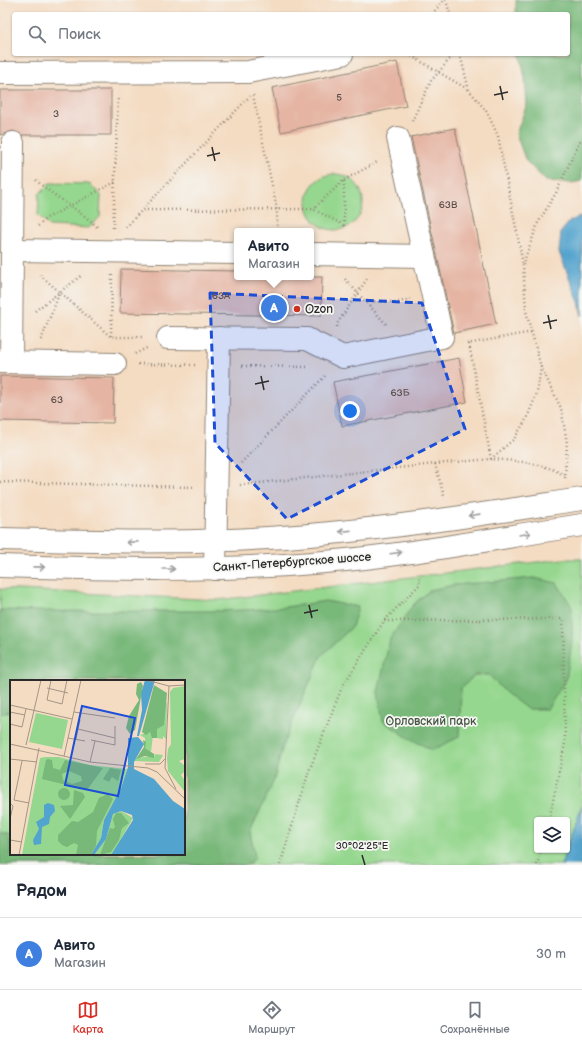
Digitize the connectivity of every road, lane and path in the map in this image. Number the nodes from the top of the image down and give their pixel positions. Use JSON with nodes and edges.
{"nodes":[{"id":1,"x":445,"y":0,"type":"edge"},
{"id":2,"x":434,"y":12,"type":"edge"},
{"id":3,"x":449,"y":12,"type":"edge"},
{"id":4,"x":332,"y":56,"type":"edge"},
{"id":5,"x":412,"y":56,"type":"edge"},
{"id":6,"x":452,"y":56,"type":"edge"},
{"id":7,"x":460,"y":56,"type":"edge"},
{"id":8,"x":440,"y":71,"type":"junction"},
{"id":9,"x":0,"y":73,"type":"edge"},
{"id":10,"x":118,"y":73,"type":"junction"},
{"id":11,"x":469,"y":90,"type":"junction"},
{"id":12,"x":582,"y":139,"type":"edge"},
{"id":13,"x":13,"y":143,"type":"dead end"},
{"id":14,"x":399,"y":144,"type":"junction"},
{"id":15,"x":344,"y":180,"type":"junction"},
{"id":16,"x":116,"y":182,"type":"junction"},
{"id":17,"x":48,"y":192,"type":"dead end"},
{"id":18,"x":69,"y":206,"type":"junction"},
{"id":19,"x":277,"y":209,"type":"junction"},
{"id":20,"x":312,"y":209,"type":"junction"},
{"id":21,"x":143,"y":210,"type":"junction"},
{"id":22,"x":47,"y":218,"type":"dead end"},
{"id":23,"x":90,"y":220,"type":"dead end"},
{"id":24,"x":277,"y":228,"type":"edge"},
{"id":25,"x":112,"y":246,"type":"junction"},
{"id":26,"x":12,"y":250,"type":"junction"},
{"id":27,"x":234,"y":253,"type":"edge"},
{"id":28,"x":316,"y":254,"type":"edge"},
{"id":29,"x":384,"y":255,"type":"junction"},
{"id":30,"x":424,"y":256,"type":"junction"},
{"id":31,"x":523,"y":264,"type":"junction"},
{"id":32,"x":83,"y":274,"type":"dead end"},
{"id":33,"x":60,"y":292,"type":"junction"},
{"id":34,"x":358,"y":293,"type":"junction"},
{"id":35,"x":365,"y":301,"type":"junction"},
{"id":36,"x":399,"y":302,"type":"dead end"},
{"id":37,"x":11,"y":330,"type":"junction"},
{"id":38,"x":532,"y":332,"type":"junction"},
{"id":39,"x":111,"y":337,"type":"junction"},
{"id":40,"x":442,"y":337,"type":"junction"},
{"id":41,"x":168,"y":338,"type":"junction"},
{"id":42,"x":219,"y":338,"type":"junction"},
{"id":43,"x":468,"y":344,"type":"junction"},
{"id":44,"x":405,"y":345,"type":"junction"},
{"id":45,"x":343,"y":357,"type":"junction"},
{"id":46,"x":14,"y":362,"type":"edge"},
{"id":47,"x":115,"y":364,"type":"joint"},
{"id":48,"x":541,"y":367,"type":"junction"},
{"id":49,"x":491,"y":459,"type":"junction"},
{"id":50,"x":435,"y":464,"type":"dead end"},
{"id":51,"x":564,"y":475,"type":"junction"},
{"id":52,"x":566,"y":484,"type":"dead end"},
{"id":53,"x":218,"y":488,"type":"junction"},
{"id":54,"x":582,"y":499,"type":"edge"},
{"id":55,"x":582,"y":525,"type":"edge"},
{"id":56,"x":0,"y":539,"type":"edge"},
{"id":57,"x":215,"y":541,"type":"junction"},
{"id":58,"x":0,"y":566,"type":"edge"},
{"id":59,"x":215,"y":569,"type":"junction"},
{"id":60,"x":420,"y":584,"type":"dead end"},
{"id":61,"x":384,"y":621,"type":"junction"},
{"id":62,"x":550,"y":817,"type":"edge"},
{"id":63,"x":540,"y":853,"type":"edge"},
{"id":64,"x":280,"y":865,"type":"edge"},
{"id":65,"x":537,"y":865,"type":"edge"}],
"edges":[{"from":1,"to":2,"type":"path"},
{"from":1,"to":3,"type":"path"},
{"from":4,"to":10,"type":"main road"},
{"from":5,"to":8,"type":"path"},
{"from":6,"to":8,"type":"path"},
{"from":7,"to":11,"type":"path"},
{"from":8,"to":11,"type":"path"},
{"from":8,"to":14,"type":"path"},
{"from":9,"to":10,"type":"main road"},
{"from":10,"to":16,"type":"path"},
{"from":11,"to":31,"type":"path"},
{"from":12,"to":31,"type":"path"},
{"from":13,"to":26,"type":"main road"},
{"from":14,"to":15,"type":"path"},
{"from":14,"to":30,"type":"main road"},
{"from":15,"to":20,"type":"path"},
{"from":15,"to":20,"type":"path"},
{"from":16,"to":18,"type":"path"},
{"from":16,"to":25,"type":"path"},
{"from":17,"to":18,"type":"path"},
{"from":18,"to":22,"type":"path"},
{"from":18,"to":23,"type":"path"},
{"from":19,"to":20,"type":"path"},
{"from":19,"to":21,"type":"path"},
{"from":19,"to":21,"type":"path"},
{"from":19,"to":24,"type":"path"},
{"from":21,"to":25,"type":"path"},
{"from":25,"to":26,"type":"main road"},
{"from":25,"to":27,"type":"main road"},
{"from":25,"to":39,"type":"path"},
{"from":26,"to":33,"type":"path"},
{"from":26,"to":37,"type":"main road"},
{"from":28,"to":29,"type":"main road"},
{"from":28,"to":34,"type":"path"},
{"from":29,"to":30,"type":"main road"},
{"from":29,"to":34,"type":"path"},
{"from":30,"to":40,"type":"main road"},
{"from":31,"to":38,"type":"path"},
{"from":32,"to":33,"type":"path"},
{"from":33,"to":37,"type":"path"},
{"from":33,"to":39,"type":"path"},
{"from":33,"to":46,"type":"path"},
{"from":34,"to":35,"type":"path"},
{"from":34,"to":45,"type":"path"},
{"from":35,"to":36,"type":"path"},
{"from":35,"to":44,"type":"path"},
{"from":37,"to":46,"type":"main road"},
{"from":38,"to":43,"type":"path"},
{"from":38,"to":48,"type":"path"},
{"from":39,"to":41,"type":"path"},
{"from":40,"to":43,"type":"path"},
{"from":40,"to":44,"type":"main road"},
{"from":41,"to":42,"type":"main road"},
{"from":41,"to":47,"type":"path"},
{"from":42,"to":45,"type":"main road"},
{"from":42,"to":53,"type":"main road"},
{"from":43,"to":49,"type":"path"},
{"from":44,"to":45,"type":"main road"},
{"from":45,"to":53,"type":"path"},
{"from":46,"to":47,"type":"main road"},
{"from":48,"to":49,"type":"path"},
{"from":48,"to":51,"type":"path"},
{"from":49,"to":50,"type":"path"},
{"from":49,"to":51,"type":"path"},
{"from":51,"to":52,"type":"path"},
{"from":53,"to":57,"type":"main road"},
{"from":54,"to":57,"type":"main road","one_way":true},
{"from":59,"to":55,"type":"main road","name":"Санкт-Петербургское шоссе","one_way":true},
{"from":57,"to":56,"type":"main road","one_way":true},
{"from":57,"to":59,"type":"main road"},
{"from":58,"to":59,"type":"main road","name":"Санкт-Петербургское шоссе","one_way":true},
{"from":60,"to":61,"type":"path"},
{"from":61,"to":62,"type":"path"},
{"from":61,"to":64,"type":"path"},
{"from":63,"to":65,"type":"path"}]}
